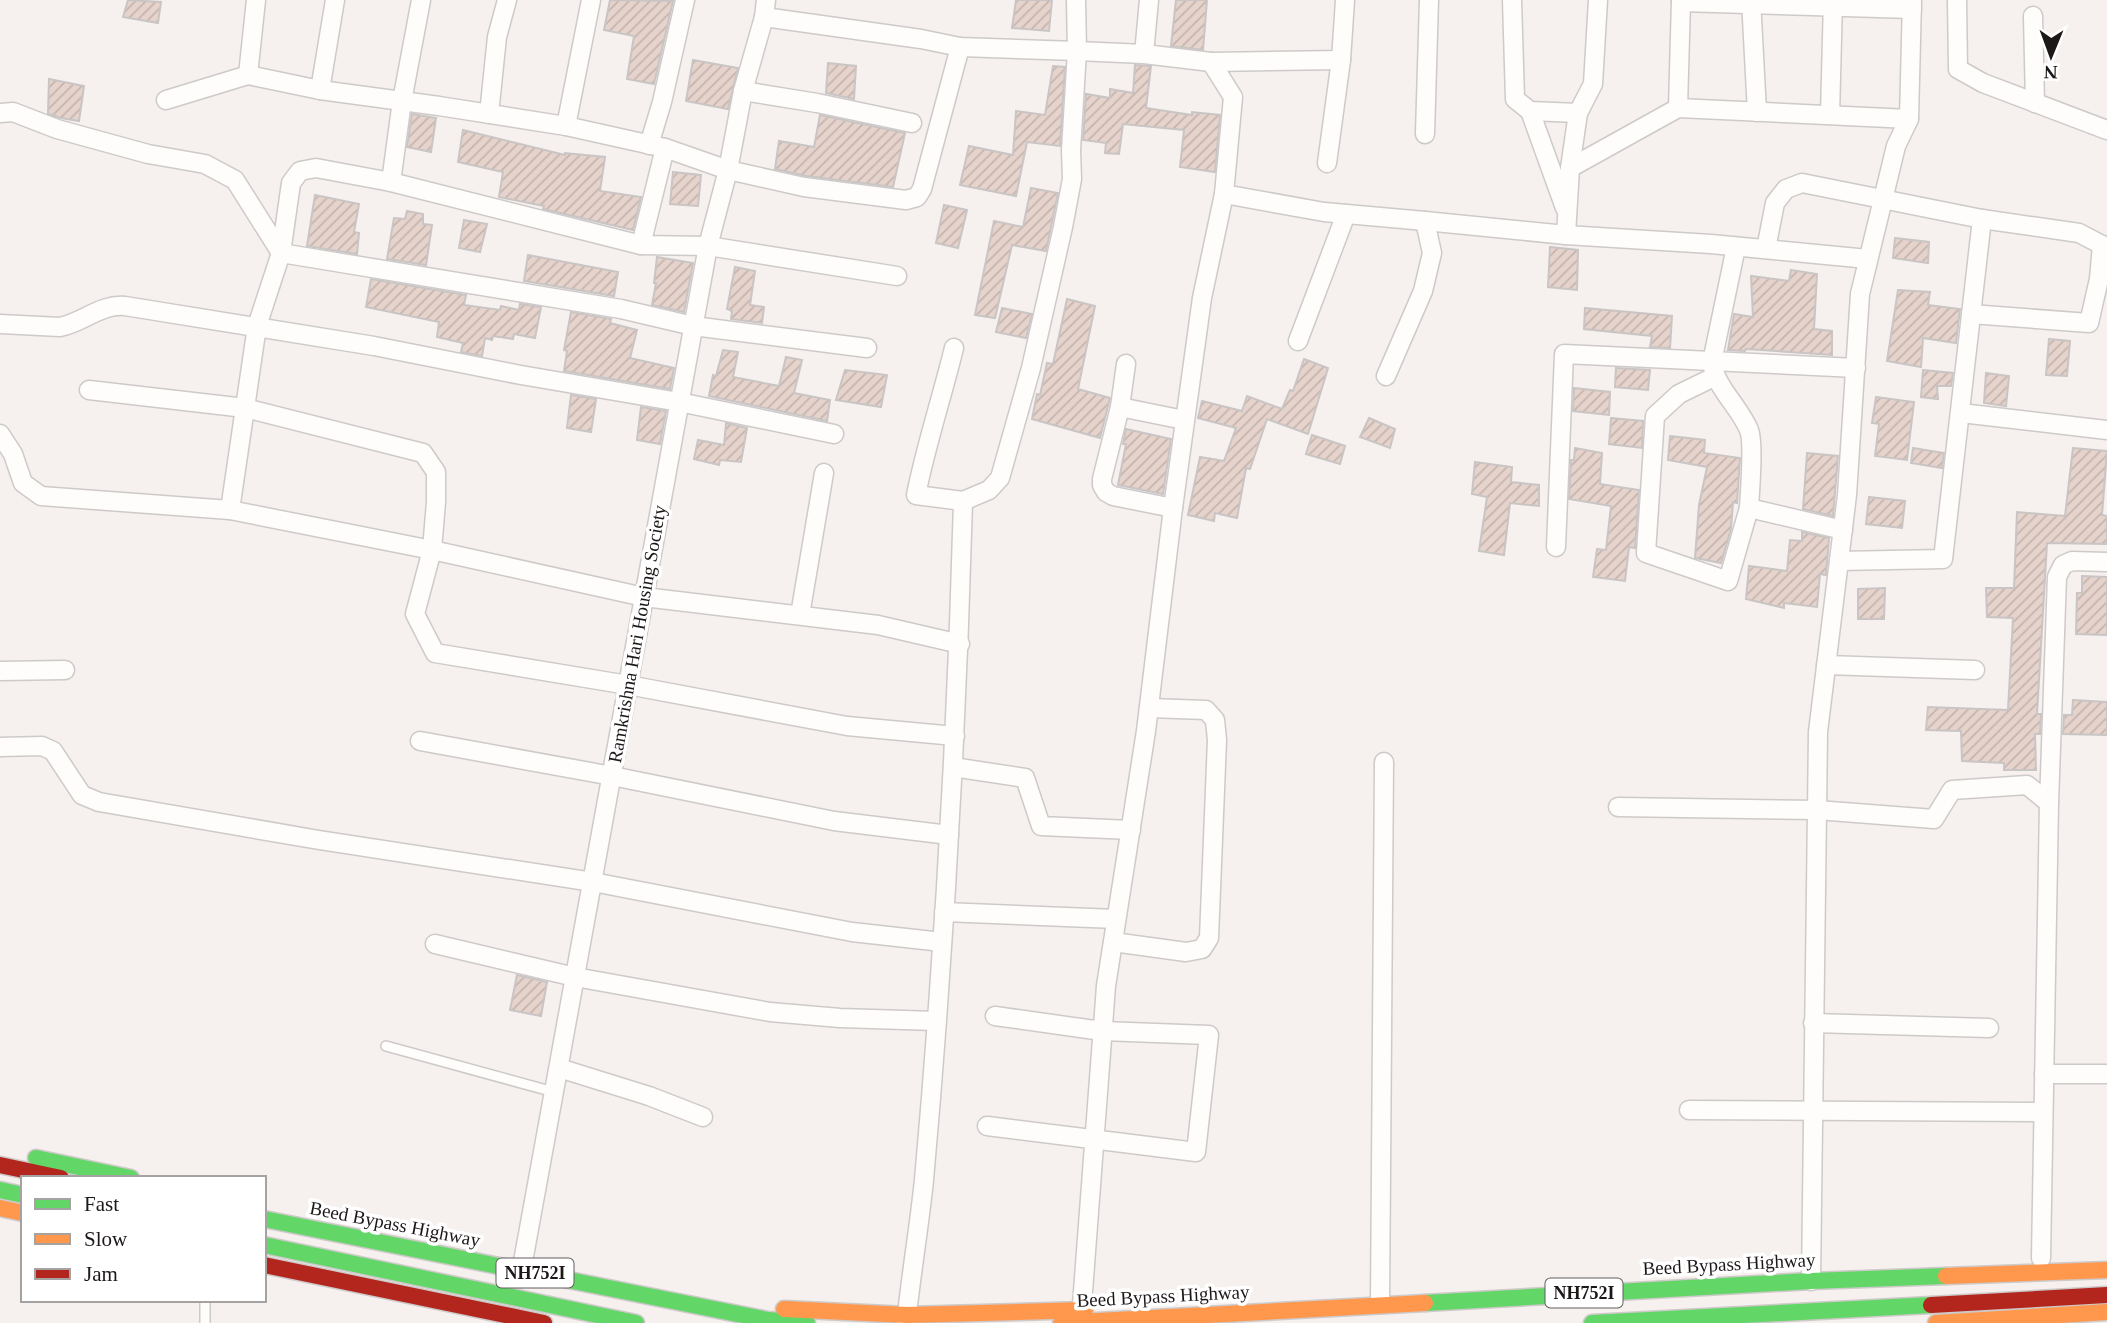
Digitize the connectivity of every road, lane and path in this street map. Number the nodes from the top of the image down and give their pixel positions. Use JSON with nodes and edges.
{"nodes":[{"id":1,"x":256,"y":0,"type":"edge"},
{"id":2,"x":335,"y":0,"type":"edge"},
{"id":3,"x":421,"y":0,"type":"edge"},
{"id":4,"x":507,"y":0,"type":"edge"},
{"id":5,"x":591,"y":0,"type":"edge"},
{"id":6,"x":685,"y":0,"type":"edge"},
{"id":7,"x":1076,"y":0,"type":"edge"},
{"id":8,"x":1149,"y":0,"type":"edge"},
{"id":9,"x":1345,"y":0,"type":"edge"},
{"id":10,"x":1429,"y":0,"type":"edge"},
{"id":11,"x":1512,"y":0,"type":"edge"},
{"id":12,"x":1598,"y":0,"type":"edge"},
{"id":13,"x":1957,"y":0,"type":"edge"},
{"id":14,"x":1681,"y":1,"type":"edge"},
{"id":15,"x":1751,"y":2,"type":"edge"},
{"id":16,"x":1833,"y":4,"type":"edge"},
{"id":17,"x":1912,"y":4,"type":"edge"},
{"id":18,"x":765,"y":9,"type":"edge"},
{"id":19,"x":2033,"y":16,"type":"dead end"},
{"id":20,"x":960,"y":47,"type":"junction"},
{"id":21,"x":1077,"y":51,"type":"junction"},
{"id":22,"x":1144,"y":54,"type":"junction"},
{"id":23,"x":1341,"y":60,"type":"junction"},
{"id":24,"x":1212,"y":62,"type":"junction"},
{"id":25,"x":248,"y":75,"type":"junction"},
{"id":26,"x":320,"y":90,"type":"junction"},
{"id":27,"x":743,"y":92,"type":"junction"},
{"id":28,"x":166,"y":100,"type":"dead end"},
{"id":29,"x":402,"y":101,"type":"junction"},
{"id":30,"x":2035,"y":103,"type":"junction"},
{"id":31,"x":1678,"y":108,"type":"junction"},
{"id":32,"x":1530,"y":111,"type":"junction"},
{"id":33,"x":1757,"y":112,"type":"junction"},
{"id":34,"x":0,"y":113,"type":"edge"},
{"id":35,"x":1578,"y":113,"type":"junction"},
{"id":36,"x":489,"y":114,"type":"junction"},
{"id":37,"x":1830,"y":116,"type":"junction"},
{"id":38,"x":1909,"y":119,"type":"junction"},
{"id":39,"x":912,"y":122,"type":"dead end"},
{"id":40,"x":566,"y":127,"type":"junction"},
{"id":41,"x":2107,"y":130,"type":"edge"},
{"id":42,"x":1425,"y":134,"type":"dead end"},
{"id":43,"x":657,"y":146,"type":"junction"},
{"id":44,"x":1328,"y":163,"type":"dead end"},
{"id":45,"x":1570,"y":168,"type":"junction"},
{"id":46,"x":728,"y":170,"type":"junction"},
{"id":47,"x":391,"y":182,"type":"junction"},
{"id":48,"x":1224,"y":194,"type":"junction"},
{"id":49,"x":1882,"y":198,"type":"junction"},
{"id":50,"x":1346,"y":214,"type":"junction"},
{"id":51,"x":1567,"y":215,"type":"junction"},
{"id":52,"x":1982,"y":219,"type":"junction"},
{"id":53,"x":1425,"y":221,"type":"junction"},
{"id":54,"x":1566,"y":235,"type":"junction"},
{"id":55,"x":641,"y":245,"type":"junction"},
{"id":56,"x":708,"y":246,"type":"junction"},
{"id":57,"x":2104,"y":246,"type":"edge"},
{"id":58,"x":1736,"y":247,"type":"junction"},
{"id":59,"x":1766,"y":249,"type":"junction"},
{"id":60,"x":281,"y":253,"type":"junction"},
{"id":61,"x":1868,"y":259,"type":"junction"},
{"id":62,"x":897,"y":276,"type":"dead end"},
{"id":63,"x":1971,"y":314,"type":"junction"},
{"id":64,"x":2089,"y":323,"type":"junction"},
{"id":65,"x":0,"y":324,"type":"edge"},
{"id":66,"x":257,"y":326,"type":"junction"},
{"id":67,"x":693,"y":326,"type":"junction"},
{"id":68,"x":2107,"y":327,"type":"edge"},
{"id":69,"x":1298,"y":341,"type":"dead end"},
{"id":70,"x":867,"y":348,"type":"dead end"},
{"id":71,"x":954,"y":348,"type":"dead end"},
{"id":72,"x":1126,"y":364,"type":"dead end"},
{"id":73,"x":1856,"y":368,"type":"junction"},
{"id":74,"x":1713,"y":369,"type":"junction"},
{"id":75,"x":1386,"y":376,"type":"dead end"},
{"id":76,"x":89,"y":390,"type":"dead end"},
{"id":77,"x":679,"y":402,"type":"junction"},
{"id":78,"x":1120,"y":407,"type":"junction"},
{"id":79,"x":245,"y":408,"type":"junction"},
{"id":80,"x":1961,"y":413,"type":"junction"},
{"id":81,"x":1184,"y":420,"type":"junction"},
{"id":82,"x":2107,"y":430,"type":"edge"},
{"id":83,"x":0,"y":434,"type":"edge"},
{"id":84,"x":834,"y":434,"type":"dead end"},
{"id":85,"x":824,"y":473,"type":"dead end"},
{"id":86,"x":963,"y":501,"type":"junction"},
{"id":87,"x":1173,"y":508,"type":"junction"},
{"id":88,"x":1749,"y":508,"type":"junction"},
{"id":89,"x":230,"y":510,"type":"junction"},
{"id":90,"x":1843,"y":530,"type":"junction"},
{"id":91,"x":1556,"y":547,"type":"dead end"},
{"id":92,"x":432,"y":550,"type":"junction"},
{"id":93,"x":1839,"y":561,"type":"junction"},
{"id":94,"x":2107,"y":562,"type":"edge"},
{"id":95,"x":644,"y":597,"type":"junction"},
{"id":96,"x":800,"y":615,"type":"junction"},
{"id":97,"x":960,"y":644,"type":"junction"},
{"id":98,"x":1826,"y":665,"type":"junction"},
{"id":99,"x":65,"y":670,"type":"dead end"},
{"id":100,"x":1975,"y":670,"type":"dead end"},
{"id":101,"x":0,"y":671,"type":"edge"},
{"id":102,"x":628,"y":685,"type":"junction"},
{"id":103,"x":1149,"y":708,"type":"junction"},
{"id":104,"x":955,"y":736,"type":"junction"},
{"id":105,"x":420,"y":741,"type":"dead end"},
{"id":106,"x":0,"y":747,"type":"edge"},
{"id":107,"x":1384,"y":762,"type":"dead end"},
{"id":108,"x":953,"y":767,"type":"junction"},
{"id":109,"x":611,"y":776,"type":"junction"},
{"id":110,"x":2049,"y":803,"type":"junction"},
{"id":111,"x":1618,"y":807,"type":"dead end"},
{"id":112,"x":1816,"y":810,"type":"junction"},
{"id":113,"x":1131,"y":830,"type":"junction"},
{"id":114,"x":949,"y":835,"type":"junction"},
{"id":115,"x":593,"y":882,"type":"junction"},
{"id":116,"x":944,"y":912,"type":"junction"},
{"id":117,"x":1116,"y":919,"type":"junction"},
{"id":118,"x":942,"y":942,"type":"junction"},
{"id":119,"x":1113,"y":942,"type":"junction"},
{"id":120,"x":435,"y":944,"type":"dead end"},
{"id":121,"x":575,"y":978,"type":"junction"},
{"id":122,"x":995,"y":1016,"type":"dead end"},
{"id":123,"x":936,"y":1021,"type":"junction"},
{"id":124,"x":1813,"y":1023,"type":"junction"},
{"id":125,"x":1989,"y":1028,"type":"dead end"},
{"id":126,"x":1102,"y":1031,"type":"junction"},
{"id":127,"x":386,"y":1046,"type":"dead end"},
{"id":128,"x":559,"y":1068,"type":"junction"},
{"id":129,"x":2044,"y":1074,"type":"junction"},
{"id":130,"x":2107,"y":1074,"type":"edge"},
{"id":131,"x":554,"y":1092,"type":"junction"},
{"id":132,"x":1689,"y":1110,"type":"dead end"},
{"id":133,"x":1812,"y":1110,"type":"junction"},
{"id":134,"x":2043,"y":1112,"type":"junction"},
{"id":135,"x":704,"y":1117,"type":"dead end"},
{"id":136,"x":987,"y":1126,"type":"dead end"},
{"id":137,"x":1093,"y":1138,"type":"junction"},
{"id":138,"x":0,"y":1151,"type":"edge"},
{"id":139,"x":0,"y":1166,"type":"edge"},
{"id":140,"x":51,"y":1176,"type":"edge"},
{"id":141,"x":121,"y":1176,"type":"edge"},
{"id":142,"x":0,"y":1190,"type":"edge"},
{"id":143,"x":21,"y":1195,"type":"edge"},
{"id":144,"x":266,"y":1207,"type":"edge"},
{"id":145,"x":0,"y":1208,"type":"edge"},
{"id":146,"x":21,"y":1213,"type":"edge"},
{"id":147,"x":266,"y":1219,"type":"edge"},
{"id":148,"x":266,"y":1245,"type":"edge"},
{"id":149,"x":2107,"y":1254,"type":"edge"},
{"id":150,"x":2040,"y":1258,"type":"junction"},
{"id":151,"x":266,"y":1265,"type":"edge"},
{"id":152,"x":523,"y":1265,"type":"junction"},
{"id":153,"x":2107,"y":1270,"type":"edge"},
{"id":154,"x":1811,"y":1274,"type":"junction"},
{"id":155,"x":2107,"y":1295,"type":"edge"},
{"id":156,"x":1380,"y":1297,"type":"junction"},
{"id":157,"x":516,"y":1298,"type":"junction"},
{"id":158,"x":205,"y":1302,"type":"edge"},
{"id":159,"x":2107,"y":1312,"type":"edge"},
{"id":160,"x":564,"y":1316,"type":"edge"},
{"id":161,"x":1081,"y":1316,"type":"edge"},
{"id":162,"x":2083,"y":1318,"type":"edge"},
{"id":163,"x":907,"y":1319,"type":"edge"},
{"id":164,"x":205,"y":1323,"type":"edge"},
{"id":165,"x":544,"y":1323,"type":"edge"},
{"id":166,"x":636,"y":1323,"type":"edge"},
{"id":167,"x":807,"y":1323,"type":"edge"},
{"id":168,"x":1061,"y":1323,"type":"edge"},
{"id":169,"x":1592,"y":1323,"type":"edge"},
{"id":170,"x":1936,"y":1323,"type":"edge"}],
"edges":[{"from":1,"to":25,"type":"street"},
{"from":2,"to":26,"type":"street"},
{"from":3,"to":29,"type":"street"},
{"from":4,"to":36,"type":"street"},
{"from":5,"to":40,"type":"street"},
{"from":6,"to":43,"type":"street"},
{"from":7,"to":21,"type":"street"},
{"from":8,"to":22,"type":"street"},
{"from":9,"to":23,"type":"street"},
{"from":10,"to":42,"type":"street"},
{"from":11,"to":32,"type":"street"},
{"from":12,"to":35,"type":"street"},
{"from":13,"to":30,"type":"street"},
{"from":14,"to":15,"type":"street"},
{"from":14,"to":31,"type":"street"},
{"from":15,"to":16,"type":"street"},
{"from":15,"to":33,"type":"street"},
{"from":16,"to":17,"type":"street"},
{"from":16,"to":37,"type":"street"},
{"from":17,"to":38,"type":"street"},
{"from":18,"to":20,"type":"street"},
{"from":18,"to":27,"type":"street","name":"Ramkrishna Hari Housing Society"},
{"from":19,"to":30,"type":"street"},
{"from":20,"to":21,"type":"street"},
{"from":20,"to":46,"type":"street"},
{"from":21,"to":22,"type":"street"},
{"from":21,"to":86,"type":"street"},
{"from":22,"to":24,"type":"street"},
{"from":23,"to":24,"type":"street"},
{"from":23,"to":44,"type":"street"},
{"from":24,"to":48,"type":"street"},
{"from":25,"to":26,"type":"street"},
{"from":25,"to":28,"type":"street"},
{"from":26,"to":29,"type":"street"},
{"from":27,"to":39,"type":"street"},
{"from":27,"to":46,"type":"street","name":"Ramkrishna Hari Housing Society"},
{"from":29,"to":36,"type":"street"},
{"from":29,"to":47,"type":"street"},
{"from":30,"to":41,"type":"street"},
{"from":31,"to":33,"type":"street"},
{"from":31,"to":45,"type":"street"},
{"from":32,"to":35,"type":"street"},
{"from":32,"to":51,"type":"street"},
{"from":33,"to":37,"type":"street"},
{"from":34,"to":60,"type":"street"},
{"from":35,"to":45,"type":"street"},
{"from":36,"to":40,"type":"street"},
{"from":37,"to":38,"type":"street"},
{"from":38,"to":49,"type":"street"},
{"from":40,"to":43,"type":"street"},
{"from":43,"to":46,"type":"street"},
{"from":43,"to":55,"type":"street"},
{"from":45,"to":51,"type":"street"},
{"from":46,"to":56,"type":"street","name":"Ramkrishna Hari Housing Society"},
{"from":47,"to":55,"type":"street"},
{"from":47,"to":60,"type":"street"},
{"from":48,"to":50,"type":"street"},
{"from":48,"to":81,"type":"street"},
{"from":49,"to":52,"type":"street"},
{"from":49,"to":59,"type":"street"},
{"from":49,"to":61,"type":"street"},
{"from":50,"to":53,"type":"street"},
{"from":50,"to":69,"type":"street"},
{"from":51,"to":54,"type":"street"},
{"from":52,"to":57,"type":"street"},
{"from":52,"to":63,"type":"street"},
{"from":53,"to":54,"type":"street"},
{"from":53,"to":75,"type":"street"},
{"from":54,"to":58,"type":"street"},
{"from":55,"to":56,"type":"street"},
{"from":56,"to":62,"type":"street"},
{"from":56,"to":67,"type":"street","name":"Ramkrishna Hari Housing Society"},
{"from":57,"to":64,"type":"street"},
{"from":58,"to":59,"type":"street"},
{"from":58,"to":74,"type":"street"},
{"from":59,"to":61,"type":"street"},
{"from":60,"to":66,"type":"street"},
{"from":60,"to":67,"type":"street"},
{"from":61,"to":73,"type":"street"},
{"from":63,"to":64,"type":"street"},
{"from":63,"to":80,"type":"street"},
{"from":64,"to":68,"type":"street"},
{"from":65,"to":66,"type":"street"},
{"from":66,"to":77,"type":"street"},
{"from":66,"to":79,"type":"street"},
{"from":67,"to":70,"type":"street"},
{"from":67,"to":77,"type":"street","name":"Ramkrishna Hari Housing Society"},
{"from":71,"to":86,"type":"street"},
{"from":72,"to":78,"type":"street"},
{"from":73,"to":74,"type":"street"},
{"from":73,"to":90,"type":"street"},
{"from":74,"to":88,"type":"street"},
{"from":74,"to":88,"type":"street"},
{"from":74,"to":91,"type":"street"},
{"from":76,"to":79,"type":"street"},
{"from":77,"to":84,"type":"street"},
{"from":77,"to":95,"type":"street","name":"Ramkrishna Hari Housing Society"},
{"from":78,"to":81,"type":"street"},
{"from":78,"to":87,"type":"street"},
{"from":79,"to":89,"type":"street"},
{"from":79,"to":92,"type":"street"},
{"from":80,"to":82,"type":"street"},
{"from":80,"to":93,"type":"street"},
{"from":81,"to":87,"type":"street"},
{"from":83,"to":89,"type":"street"},
{"from":85,"to":96,"type":"street"},
{"from":86,"to":97,"type":"street"},
{"from":87,"to":103,"type":"street"},
{"from":88,"to":90,"type":"street"},
{"from":89,"to":92,"type":"street"},
{"from":90,"to":93,"type":"street"},
{"from":92,"to":95,"type":"street"},
{"from":92,"to":102,"type":"street"},
{"from":93,"to":98,"type":"street"},
{"from":94,"to":110,"type":"street"},
{"from":95,"to":96,"type":"street"},
{"from":95,"to":102,"type":"street","name":"Ramkrishna Hari Housing Society"},
{"from":96,"to":97,"type":"street"},
{"from":97,"to":104,"type":"street"},
{"from":98,"to":100,"type":"street"},
{"from":98,"to":112,"type":"street"},
{"from":99,"to":101,"type":"street"},
{"from":102,"to":104,"type":"street"},
{"from":102,"to":109,"type":"street","name":"Ramkrishna Hari Housing Society"},
{"from":103,"to":113,"type":"street"},
{"from":103,"to":119,"type":"street"},
{"from":104,"to":108,"type":"street"},
{"from":105,"to":109,"type":"street"},
{"from":106,"to":115,"type":"street"},
{"from":107,"to":156,"type":"street"},
{"from":108,"to":113,"type":"street"},
{"from":108,"to":114,"type":"street"},
{"from":109,"to":114,"type":"street"},
{"from":109,"to":115,"type":"street","name":"Ramkrishna Hari Housing Society"},
{"from":110,"to":112,"type":"street"},
{"from":110,"to":129,"type":"street"},
{"from":111,"to":112,"type":"street"},
{"from":112,"to":124,"type":"street"},
{"from":113,"to":117,"type":"street"},
{"from":114,"to":116,"type":"street"},
{"from":115,"to":118,"type":"street"},
{"from":115,"to":121,"type":"street","name":"Ramkrishna Hari Housing Society"},
{"from":116,"to":117,"type":"street"},
{"from":116,"to":118,"type":"street"},
{"from":117,"to":119,"type":"street"},
{"from":118,"to":123,"type":"street"},
{"from":119,"to":126,"type":"street"},
{"from":120,"to":121,"type":"street"},
{"from":121,"to":123,"type":"street"},
{"from":121,"to":128,"type":"street","name":"Ramkrishna Hari Housing Society"},
{"from":122,"to":126,"type":"street"},
{"from":123,"to":163,"type":"street"},
{"from":124,"to":125,"type":"street"},
{"from":124,"to":133,"type":"street"},
{"from":126,"to":137,"type":"street"},
{"from":126,"to":137,"type":"street"},
{"from":127,"to":131,"type":"lane"},
{"from":128,"to":131,"type":"street","name":"Ramkrishna Hari Housing Society"},
{"from":128,"to":135,"type":"street"},
{"from":129,"to":130,"type":"street"},
{"from":129,"to":134,"type":"street"},
{"from":131,"to":152,"type":"street","name":"Ramkrishna Hari Housing Society"},
{"from":132,"to":133,"type":"street"},
{"from":133,"to":134,"type":"street"},
{"from":133,"to":154,"type":"street"},
{"from":134,"to":150,"type":"street"},
{"from":136,"to":137,"type":"street"},
{"from":137,"to":161,"type":"street"},
{"from":138,"to":141,"type":"main road"},
{"from":139,"to":140,"type":"main road"},
{"from":142,"to":143,"type":"main road"},
{"from":144,"to":152,"type":"main road"},
{"from":145,"to":146,"type":"main road"},
{"from":147,"to":152,"type":"main road","name":"Beed Bypass Highway","number":"NH752I"},
{"from":148,"to":157,"type":"main road","number":"NH752I"},
{"from":149,"to":150,"type":"main road"},
{"from":150,"to":154,"type":"main road"},
{"from":151,"to":165,"type":"main road"},
{"from":152,"to":157,"type":"street","name":"Ramkrishna Hari Housing Society"},
{"from":152,"to":163,"type":"main road"},
{"from":152,"to":167,"type":"main road","name":"Beed Bypass Highway","number":"NH752I"},
{"from":153,"to":154,"type":"main road","name":"Beed Bypass Highway","number":"NH752I"},
{"from":154,"to":156,"type":"main road","name":"Beed Bypass Highway","number":"NH752I"},
{"from":155,"to":169,"type":"main road","number":"NH752I"},
{"from":156,"to":161,"type":"main road","name":"Beed Bypass Highway","number":"NH752I"},
{"from":157,"to":160,"type":"main road","number":"NH752I"},
{"from":158,"to":164,"type":"lane"},
{"from":159,"to":162,"type":"main road"},
{"from":160,"to":166,"type":"main road","number":"NH752I"},
{"from":161,"to":163,"type":"main road"},
{"from":161,"to":168,"type":"main road","name":"Beed Bypass Highway","number":"NH752I"},
{"from":162,"to":170,"type":"main road"}]}
